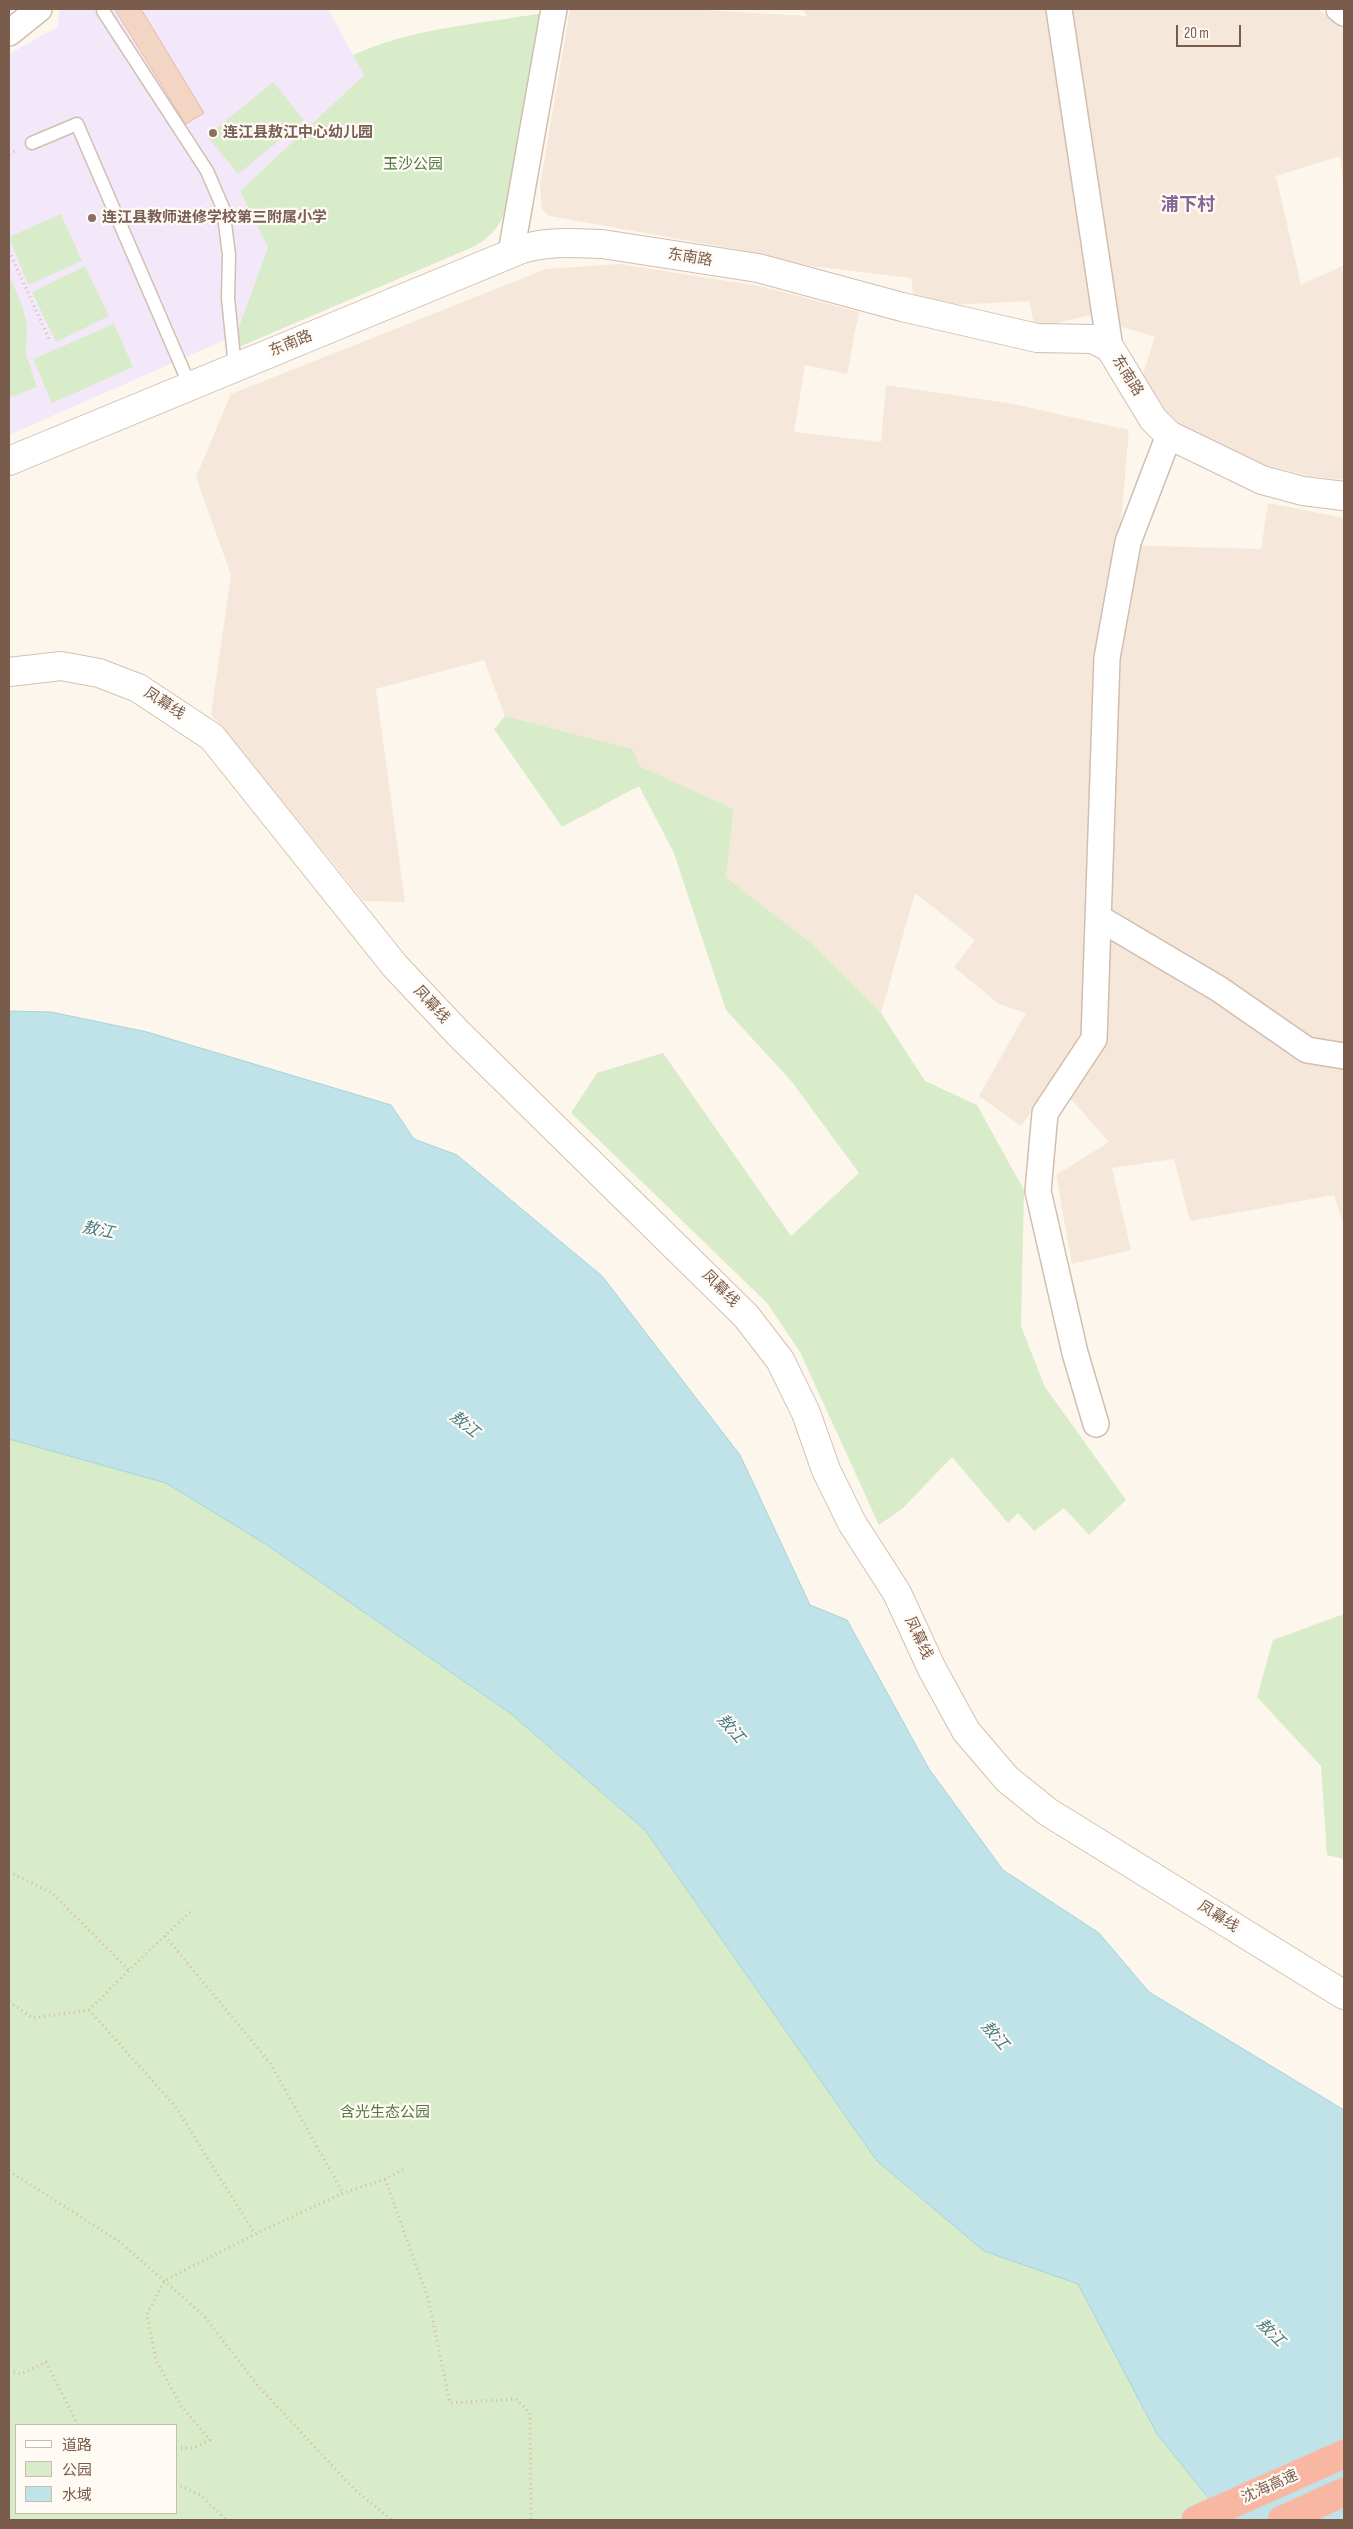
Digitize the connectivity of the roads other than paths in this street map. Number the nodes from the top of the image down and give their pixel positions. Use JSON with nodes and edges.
{"nodes":[{"id":1,"x":39,"y":9,"type":"edge"},
{"id":2,"x":554,"y":9,"type":"edge"},
{"id":3,"x":1059,"y":9,"type":"edge"},
{"id":4,"x":1339,"y":9,"type":"edge"},
{"id":5,"x":103,"y":11,"type":"dead end"},
{"id":6,"x":1344,"y":13,"type":"edge"},
{"id":7,"x":9,"y":33,"type":"edge"},
{"id":8,"x":32,"y":143,"type":"dead end"},
{"id":9,"x":511,"y":253,"type":"junction"},
{"id":10,"x":1110,"y":348,"type":"junction"},
{"id":11,"x":235,"y":367,"type":"junction"},
{"id":12,"x":190,"y":386,"type":"junction"},
{"id":13,"x":1169,"y":435,"type":"junction"},
{"id":14,"x":9,"y":461,"type":"edge"},
{"id":15,"x":1344,"y":496,"type":"edge"},
{"id":16,"x":9,"y":672,"type":"edge"},
{"id":17,"x":1098,"y":918,"type":"junction"},
{"id":18,"x":1344,"y":1056,"type":"edge"},
{"id":19,"x":1096,"y":1424,"type":"dead end"},
{"id":20,"x":1344,"y":1995,"type":"edge"},
{"id":21,"x":1344,"y":2454,"type":"edge"},
{"id":22,"x":1344,"y":2492,"type":"edge"},
{"id":23,"x":1196,"y":2520,"type":"edge"},
{"id":24,"x":1282,"y":2520,"type":"edge"}],
"edges":[{"from":1,"to":7,"type":"street"},
{"from":2,"to":9,"type":"street"},
{"from":3,"to":10,"type":"street"},
{"from":4,"to":6,"type":"street"},
{"from":5,"to":11,"type":"lane"},
{"from":8,"to":12,"type":"lane"},
{"from":9,"to":10,"type":"main road","name":"东南路"},
{"from":9,"to":11,"type":"main road","name":"东南路"},
{"from":10,"to":13,"type":"main road","name":"东南路"},
{"from":11,"to":12,"type":"main road","name":"东南路"},
{"from":12,"to":14,"type":"main road","name":"东南路"},
{"from":13,"to":15,"type":"main road","name":"东南路"},
{"from":13,"to":17,"type":"street"},
{"from":16,"to":20,"type":"main road","name":"凤幕线"},
{"from":17,"to":18,"type":"street"},
{"from":17,"to":19,"type":"street"},
{"from":21,"to":23,"type":"highway","name":"沈海高速"},
{"from":22,"to":24,"type":"highway"}]}
